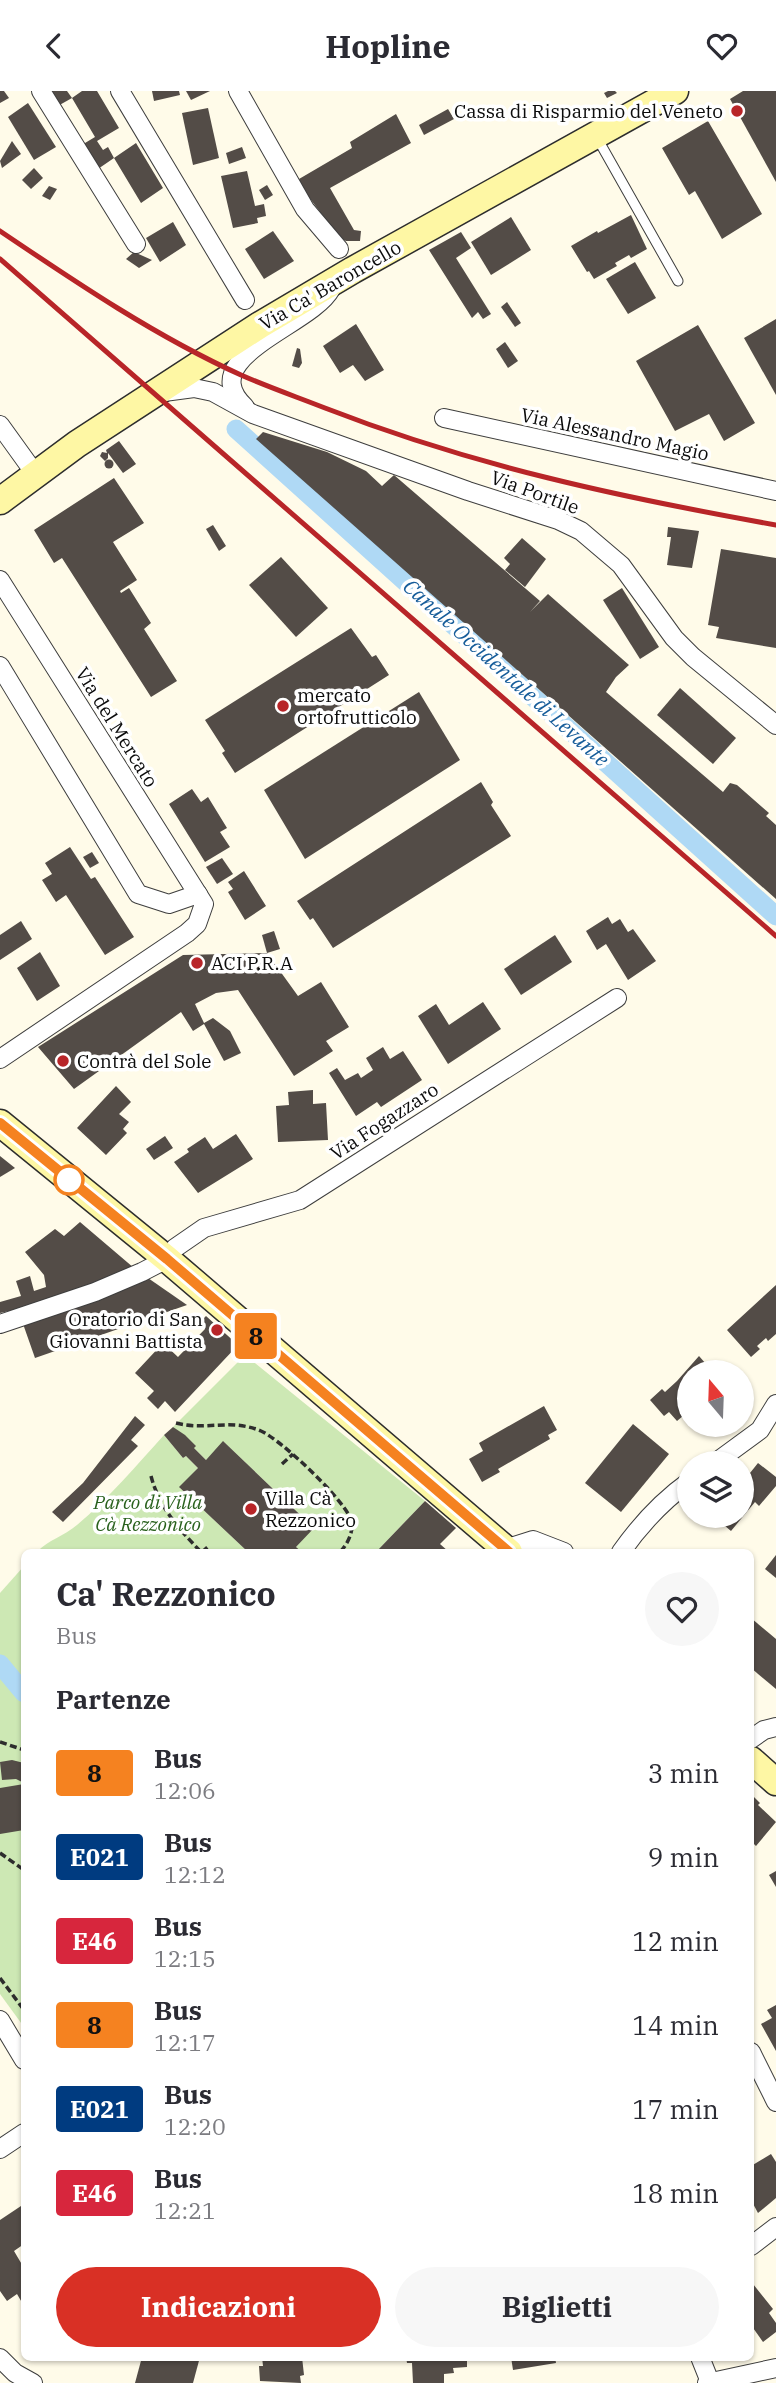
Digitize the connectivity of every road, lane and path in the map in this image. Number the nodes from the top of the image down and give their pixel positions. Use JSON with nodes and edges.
{"nodes":[{"id":1,"x":41,"y":91,"type":"edge"},
{"id":2,"x":120,"y":91,"type":"edge"},
{"id":3,"x":238,"y":91,"type":"edge"},
{"id":4,"x":675,"y":91,"type":"edge"},
{"id":5,"x":595,"y":135,"type":"junction"},
{"id":6,"x":136,"y":244,"type":"dead end"},
{"id":7,"x":339,"y":249,"type":"dead end"},
{"id":8,"x":336,"y":280,"type":"junction"},
{"id":9,"x":678,"y":281,"type":"dead end"},
{"id":10,"x":245,"y":300,"type":"dead end"},
{"id":11,"x":143,"y":400,"type":"junction"},
{"id":12,"x":253,"y":414,"type":"junction"},
{"id":13,"x":444,"y":418,"type":"dead end"},
{"id":14,"x":0,"y":425,"type":"edge"},
{"id":15,"x":36,"y":475,"type":"junction"},
{"id":16,"x":776,"y":491,"type":"edge"},
{"id":17,"x":0,"y":501,"type":"edge"},
{"id":18,"x":0,"y":582,"type":"edge"},
{"id":19,"x":0,"y":666,"type":"edge"},
{"id":20,"x":776,"y":725,"type":"edge"},
{"id":21,"x":198,"y":894,"type":"junction"},
{"id":22,"x":617,"y":998,"type":"dead end"},
{"id":23,"x":0,"y":1059,"type":"edge"},
{"id":24,"x":0,"y":1123,"type":"edge"},
{"id":25,"x":167,"y":1259,"type":"junction"},
{"id":26,"x":0,"y":1324,"type":"edge"},
{"id":27,"x":776,"y":1403,"type":"edge"},
{"id":28,"x":176,"y":1423,"type":"dead end"},
{"id":29,"x":731,"y":1451,"type":"edge"},
{"id":30,"x":293,"y":1454,"type":"junction"},
{"id":31,"x":282,"y":1464,"type":"dead end"},
{"id":32,"x":151,"y":1476,"type":"dead end"},
{"id":33,"x":677,"y":1491,"type":"edge"},
{"id":34,"x":209,"y":1546,"type":"dead end"},
{"id":35,"x":198,"y":1549,"type":"edge"},
{"id":36,"x":205,"y":1549,"type":"edge"},
{"id":37,"x":343,"y":1549,"type":"edge"},
{"id":38,"x":505,"y":1549,"type":"edge"},
{"id":39,"x":512,"y":1549,"type":"edge"},
{"id":40,"x":556,"y":1549,"type":"edge"},
{"id":41,"x":623,"y":1549,"type":"edge"},
{"id":42,"x":776,"y":1727,"type":"edge"},
{"id":43,"x":754,"y":1737,"type":"edge"},
{"id":44,"x":0,"y":1742,"type":"edge"},
{"id":45,"x":21,"y":1749,"type":"edge"},
{"id":46,"x":754,"y":1763,"type":"edge"},
{"id":47,"x":776,"y":1782,"type":"edge"},
{"id":48,"x":0,"y":1853,"type":"edge"},
{"id":49,"x":21,"y":1868,"type":"edge"},
{"id":50,"x":0,"y":1978,"type":"edge"},
{"id":51,"x":21,"y":2006,"type":"edge"},
{"id":52,"x":0,"y":2020,"type":"edge"},
{"id":53,"x":21,"y":2055,"type":"edge"},
{"id":54,"x":754,"y":2058,"type":"edge"},
{"id":55,"x":776,"y":2102,"type":"edge"},
{"id":56,"x":21,"y":2135,"type":"edge"},
{"id":57,"x":0,"y":2149,"type":"edge"},
{"id":58,"x":776,"y":2227,"type":"edge"},
{"id":59,"x":754,"y":2244,"type":"edge"},
{"id":60,"x":0,"y":2358,"type":"edge"},
{"id":61,"x":701,"y":2361,"type":"edge"},
{"id":62,"x":776,"y":2368,"type":"edge"},
{"id":63,"x":33,"y":2383,"type":"edge"},
{"id":64,"x":709,"y":2383,"type":"edge"}],
"edges":[{"from":1,"to":6,"type":"street"},
{"from":2,"to":10,"type":"street"},
{"from":3,"to":7,"type":"street"},
{"from":4,"to":5,"type":"main road","name":"Via Ca' Baroncello"},
{"from":5,"to":8,"type":"main road","name":"Via Ca' Baroncello"},
{"from":5,"to":9,"type":"lane"},
{"from":8,"to":11,"type":"main road","name":"Via Ca' Baroncello"},
{"from":8,"to":12,"type":"street"},
{"from":11,"to":12,"type":"street","name":"Via Portile"},
{"from":11,"to":15,"type":"main road","name":"Via Ca' Baroncello"},
{"from":12,"to":20,"type":"street","name":"Via Portile"},
{"from":13,"to":16,"type":"street","name":"Via Alessandro Magio"},
{"from":14,"to":15,"type":"street"},
{"from":15,"to":17,"type":"main road","name":"Via Ca' Baroncello"},
{"from":18,"to":21,"type":"street","name":"Via del Mercato"},
{"from":19,"to":21,"type":"street"},
{"from":21,"to":23,"type":"street"},
{"from":22,"to":25,"type":"street","name":"Via Fogazzaro"},
{"from":24,"to":25,"type":"main road"},
{"from":25,"to":26,"type":"street","name":"Via Fogazzaro"},
{"from":25,"to":38,"type":"main road"},
{"from":27,"to":29,"type":"street"},
{"from":28,"to":30,"type":"path"},
{"from":30,"to":31,"type":"path"},
{"from":30,"to":37,"type":"path"},
{"from":32,"to":35,"type":"path"},
{"from":33,"to":41,"type":"street"},
{"from":34,"to":36,"type":"path"},
{"from":39,"to":40,"type":"street"},
{"from":42,"to":43,"type":"street"},
{"from":44,"to":45,"type":"path"},
{"from":46,"to":47,"type":"main road"},
{"from":48,"to":49,"type":"path"},
{"from":50,"to":51,"type":"path"},
{"from":52,"to":53,"type":"street"},
{"from":54,"to":55,"type":"street"},
{"from":56,"to":57,"type":"street"},
{"from":58,"to":59,"type":"street"},
{"from":60,"to":63,"type":"street"},
{"from":61,"to":64,"type":"street"},
{"from":62,"to":64,"type":"street"}]}
